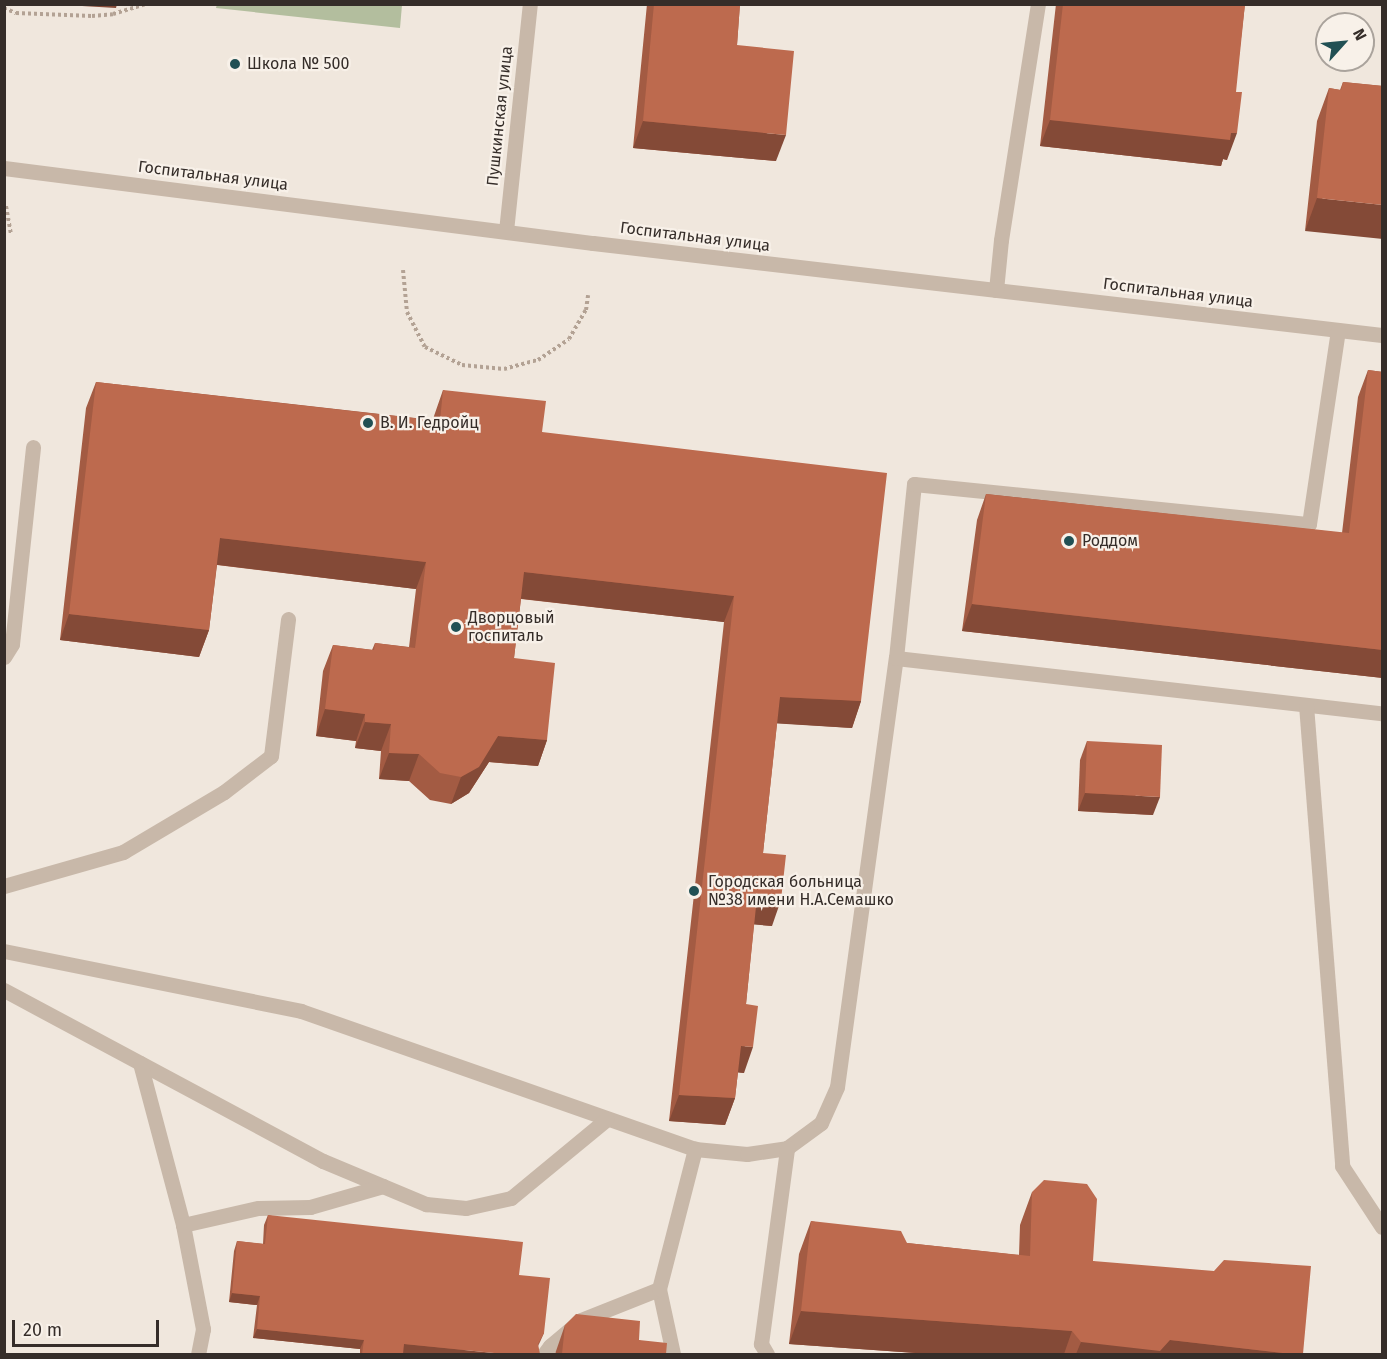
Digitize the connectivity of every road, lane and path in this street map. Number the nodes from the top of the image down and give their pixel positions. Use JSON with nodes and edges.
{"nodes":[{"id":1,"x":145,"y":4,"type":"edge"},
{"id":2,"x":530,"y":4,"type":"edge"},
{"id":3,"x":1038,"y":4,"type":"edge"},
{"id":4,"x":131,"y":6,"type":"edge"},
{"id":5,"x":4,"y":8,"type":"edge"},
{"id":6,"x":4,"y":168,"type":"edge"},
{"id":7,"x":6,"y":206,"type":"dead end"},
{"id":8,"x":506,"y":231,"type":"junction"},
{"id":9,"x":11,"y":234,"type":"dead end"},
{"id":10,"x":403,"y":270,"type":"dead end"},
{"id":11,"x":996,"y":290,"type":"junction"},
{"id":12,"x":588,"y":295,"type":"dead end"},
{"id":13,"x":1338,"y":330,"type":"junction"},
{"id":14,"x":1383,"y":335,"type":"edge"},
{"id":15,"x":33,"y":447,"type":"dead end"},
{"id":16,"x":288,"y":619,"type":"dead end"},
{"id":17,"x":4,"y":657,"type":"edge"},
{"id":18,"x":896,"y":658,"type":"junction"},
{"id":19,"x":1306,"y":705,"type":"junction"},
{"id":20,"x":1380,"y":713,"type":"dead end"},
{"id":21,"x":4,"y":886,"type":"edge"},
{"id":22,"x":4,"y":951,"type":"edge"},
{"id":23,"x":4,"y":990,"type":"edge"},
{"id":24,"x":140,"y":1063,"type":"junction"},
{"id":25,"x":607,"y":1119,"type":"junction"},
{"id":26,"x":787,"y":1148,"type":"junction"},
{"id":27,"x":695,"y":1149,"type":"junction"},
{"id":28,"x":383,"y":1186,"type":"junction"},
{"id":29,"x":183,"y":1225,"type":"junction"},
{"id":30,"x":1383,"y":1227,"type":"edge"},
{"id":31,"x":659,"y":1289,"type":"junction"},
{"id":32,"x":198,"y":1354,"type":"edge"},
{"id":33,"x":544,"y":1354,"type":"edge"},
{"id":34,"x":673,"y":1354,"type":"edge"},
{"id":35,"x":767,"y":1354,"type":"edge"}],
"edges":[{"from":1,"to":4,"type":"path"},
{"from":2,"to":8,"type":"street","name":"Пушкинская улица"},
{"from":3,"to":11,"type":"street"},
{"from":4,"to":5,"type":"path"},
{"from":6,"to":8,"type":"street","name":"Госпитальная улица"},
{"from":7,"to":9,"type":"path"},
{"from":8,"to":11,"type":"street","name":"Госпитальная улица"},
{"from":10,"to":12,"type":"path"},
{"from":11,"to":13,"type":"street","name":"Госпитальная улица"},
{"from":13,"to":14,"type":"street","name":"Госпитальная улица"},
{"from":13,"to":18,"type":"street"},
{"from":15,"to":17,"type":"street"},
{"from":16,"to":21,"type":"street"},
{"from":18,"to":19,"type":"street"},
{"from":18,"to":26,"type":"street"},
{"from":19,"to":20,"type":"street"},
{"from":19,"to":30,"type":"street"},
{"from":22,"to":25,"type":"street"},
{"from":23,"to":24,"type":"street"},
{"from":24,"to":28,"type":"street"},
{"from":24,"to":29,"type":"street"},
{"from":25,"to":27,"type":"street"},
{"from":25,"to":28,"type":"street"},
{"from":26,"to":27,"type":"street"},
{"from":26,"to":35,"type":"street"},
{"from":27,"to":31,"type":"street"},
{"from":28,"to":29,"type":"street"},
{"from":29,"to":32,"type":"street"},
{"from":31,"to":33,"type":"street"},
{"from":31,"to":34,"type":"street"}]}
